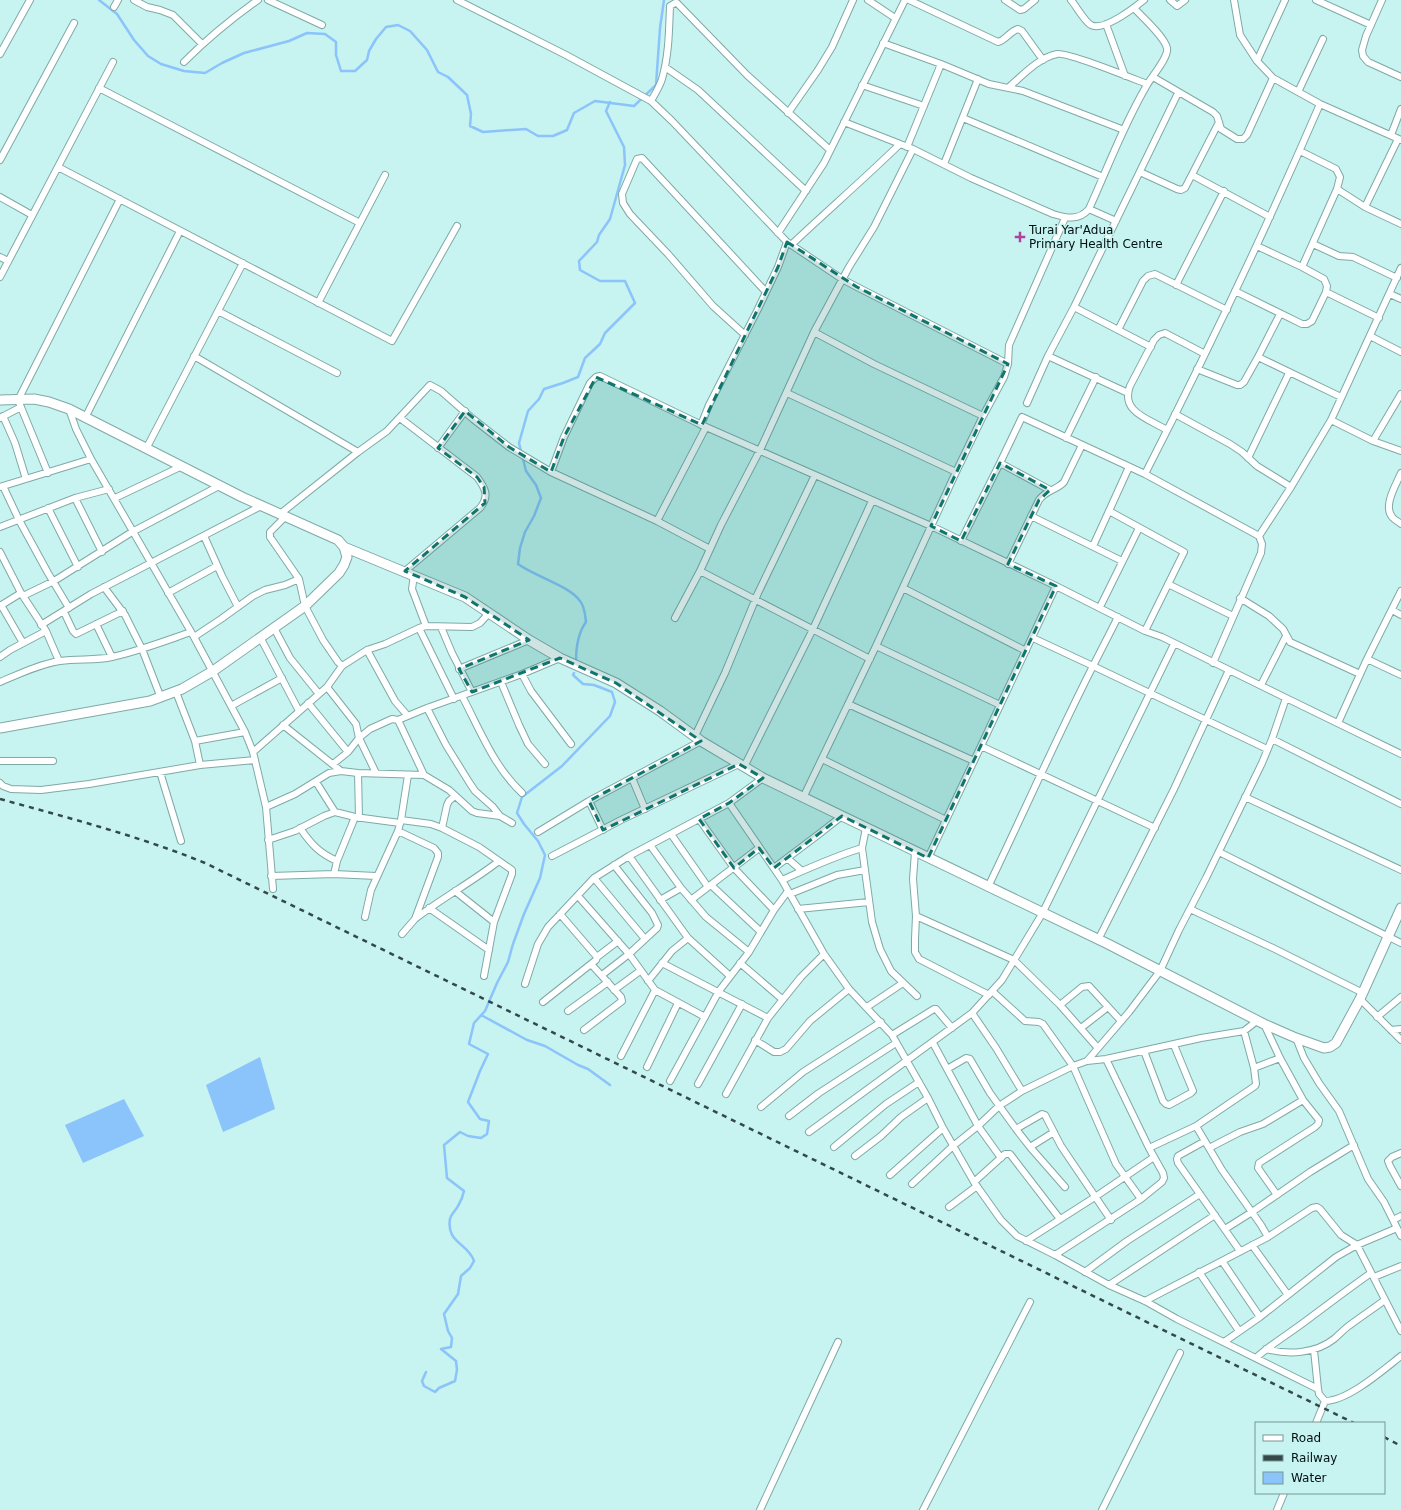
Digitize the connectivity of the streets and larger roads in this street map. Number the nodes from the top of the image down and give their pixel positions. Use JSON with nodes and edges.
{"nodes":[{"id":1,"x":30,"y":0,"type":"edge"},
{"id":2,"x":118,"y":0,"type":"edge"},
{"id":3,"x":134,"y":0,"type":"edge"},
{"id":4,"x":258,"y":0,"type":"edge"},
{"id":5,"x":457,"y":0,"type":"edge"},
{"id":6,"x":853,"y":0,"type":"edge"},
{"id":7,"x":868,"y":0,"type":"edge"},
{"id":8,"x":905,"y":0,"type":"edge"},
{"id":9,"x":909,"y":0,"type":"edge"},
{"id":10,"x":1005,"y":0,"type":"edge"},
{"id":11,"x":1035,"y":0,"type":"edge"},
{"id":12,"x":1072,"y":0,"type":"edge"},
{"id":13,"x":1144,"y":0,"type":"edge"},
{"id":14,"x":1170,"y":0,"type":"edge"},
{"id":15,"x":1185,"y":0,"type":"edge"},
{"id":16,"x":1284,"y":0,"type":"edge"},
{"id":17,"x":1316,"y":0,"type":"edge"},
{"id":18,"x":1382,"y":0,"type":"edge"},
{"id":19,"x":271,"y":1,"type":"edge"},
{"id":20,"x":1235,"y":1,"type":"edge"},
{"id":21,"x":114,"y":7,"type":"dead end"},
{"id":22,"x":1134,"y":8,"type":"junction"},
{"id":23,"x":895,"y":18,"type":"junction"},
{"id":24,"x":74,"y":23,"type":"dead end"},
{"id":25,"x":1106,"y":24,"type":"junction"},
{"id":26,"x":322,"y":25,"type":"dead end"},
{"id":27,"x":1370,"y":25,"type":"junction"},
{"id":28,"x":1323,"y":39,"type":"dead end"},
{"id":29,"x":202,"y":44,"type":"junction"},
{"id":30,"x":882,"y":44,"type":"junction"},
{"id":31,"x":0,"y":54,"type":"edge"},
{"id":32,"x":1043,"y":60,"type":"junction"},
{"id":33,"x":1257,"y":61,"type":"junction"},
{"id":34,"x":113,"y":62,"type":"dead end"},
{"id":35,"x":184,"y":62,"type":"dead end"},
{"id":36,"x":941,"y":64,"type":"junction"},
{"id":37,"x":665,"y":67,"type":"junction"},
{"id":38,"x":1125,"y":76,"type":"junction"},
{"id":39,"x":1401,"y":76,"type":"edge"},
{"id":40,"x":1153,"y":77,"type":"junction"},
{"id":41,"x":1274,"y":78,"type":"junction"},
{"id":42,"x":978,"y":79,"type":"junction"},
{"id":43,"x":1147,"y":84,"type":"junction"},
{"id":44,"x":862,"y":85,"type":"junction"},
{"id":45,"x":1008,"y":87,"type":"junction"},
{"id":46,"x":99,"y":88,"type":"junction"},
{"id":47,"x":1298,"y":92,"type":"junction"},
{"id":48,"x":1178,"y":93,"type":"junction"},
{"id":49,"x":648,"y":100,"type":"junction"},
{"id":50,"x":1320,"y":104,"type":"junction"},
{"id":51,"x":924,"y":106,"type":"junction"},
{"id":52,"x":1401,"y":109,"type":"edge"},
{"id":53,"x":788,"y":114,"type":"junction"},
{"id":54,"x":963,"y":118,"type":"junction"},
{"id":55,"x":844,"y":122,"type":"junction"},
{"id":56,"x":1219,"y":122,"type":"junction"},
{"id":57,"x":1124,"y":130,"type":"junction"},
{"id":58,"x":1391,"y":135,"type":"junction"},
{"id":59,"x":1400,"y":139,"type":"edge"},
{"id":60,"x":900,"y":144,"type":"junction"},
{"id":61,"x":910,"y":148,"type":"junction"},
{"id":62,"x":830,"y":150,"type":"junction"},
{"id":63,"x":1300,"y":151,"type":"junction"},
{"id":64,"x":0,"y":160,"type":"edge"},
{"id":65,"x":944,"y":164,"type":"junction"},
{"id":66,"x":58,"y":167,"type":"junction"},
{"id":67,"x":1140,"y":172,"type":"junction"},
{"id":68,"x":1192,"y":174,"type":"junction"},
{"id":69,"x":385,"y":175,"type":"dead end"},
{"id":70,"x":1103,"y":177,"type":"junction"},
{"id":71,"x":1337,"y":189,"type":"junction"},
{"id":72,"x":806,"y":191,"type":"junction"},
{"id":73,"x":1224,"y":192,"type":"junction"},
{"id":74,"x":0,"y":197,"type":"edge"},
{"id":75,"x":120,"y":199,"type":"junction"},
{"id":76,"x":1365,"y":207,"type":"junction"},
{"id":77,"x":1089,"y":209,"type":"junction"},
{"id":78,"x":32,"y":215,"type":"junction"},
{"id":79,"x":1270,"y":217,"type":"junction"},
{"id":80,"x":1065,"y":218,"type":"junction"},
{"id":81,"x":1116,"y":221,"type":"junction"},
{"id":82,"x":360,"y":223,"type":"junction"},
{"id":83,"x":1401,"y":224,"type":"edge"},
{"id":84,"x":457,"y":226,"type":"dead end"},
{"id":85,"x":180,"y":231,"type":"junction"},
{"id":86,"x":778,"y":233,"type":"junction"},
{"id":87,"x":789,"y":243,"type":"junction"},
{"id":88,"x":1313,"y":244,"type":"junction"},
{"id":89,"x":1257,"y":246,"type":"junction"},
{"id":90,"x":0,"y":257,"type":"edge"},
{"id":91,"x":8,"y":261,"type":"junction"},
{"id":92,"x":243,"y":263,"type":"junction"},
{"id":93,"x":1302,"y":267,"type":"junction"},
{"id":94,"x":1401,"y":268,"type":"edge"},
{"id":95,"x":0,"y":277,"type":"edge"},
{"id":96,"x":1397,"y":278,"type":"junction"},
{"id":97,"x":842,"y":279,"type":"junction"},
{"id":98,"x":1176,"y":285,"type":"junction"},
{"id":99,"x":1234,"y":291,"type":"junction"},
{"id":100,"x":766,"y":292,"type":"junction"},
{"id":101,"x":1326,"y":292,"type":"junction"},
{"id":102,"x":1390,"y":294,"type":"junction"},
{"id":103,"x":1401,"y":299,"type":"edge"},
{"id":104,"x":318,"y":303,"type":"junction"},
{"id":105,"x":1074,"y":307,"type":"junction"},
{"id":106,"x":1227,"y":310,"type":"junction"},
{"id":107,"x":218,"y":311,"type":"junction"},
{"id":108,"x":1280,"y":314,"type":"junction"},
{"id":109,"x":1379,"y":318,"type":"junction"},
{"id":110,"x":1118,"y":330,"type":"junction"},
{"id":111,"x":814,"y":332,"type":"junction"},
{"id":112,"x":745,"y":335,"type":"junction"},
{"id":113,"x":1370,"y":336,"type":"junction"},
{"id":114,"x":1151,"y":348,"type":"junction"},
{"id":115,"x":1401,"y":352,"type":"edge"},
{"id":116,"x":1205,"y":354,"type":"junction"},
{"id":117,"x":194,"y":356,"type":"junction"},
{"id":118,"x":1048,"y":356,"type":"junction"},
{"id":119,"x":1258,"y":358,"type":"junction"},
{"id":120,"x":1008,"y":364,"type":"junction"},
{"id":121,"x":1197,"y":369,"type":"junction"},
{"id":122,"x":337,"y":373,"type":"dead end"},
{"id":123,"x":1289,"y":373,"type":"junction"},
{"id":124,"x":1096,"y":378,"type":"junction"},
{"id":125,"x":1128,"y":393,"type":"junction"},
{"id":126,"x":787,"y":394,"type":"junction"},
{"id":127,"x":1401,"y":394,"type":"edge"},
{"id":128,"x":1341,"y":397,"type":"junction"},
{"id":129,"x":0,"y":400,"type":"edge"},
{"id":130,"x":20,"y":403,"type":"junction"},
{"id":131,"x":1027,"y":403,"type":"dead end"},
{"id":132,"x":69,"y":409,"type":"junction"},
{"id":133,"x":465,"y":411,"type":"junction"},
{"id":134,"x":1175,"y":414,"type":"junction"},
{"id":135,"x":983,"y":416,"type":"junction"},
{"id":136,"x":2,"y":417,"type":"edge"},
{"id":137,"x":85,"y":418,"type":"junction"},
{"id":138,"x":400,"y":418,"type":"junction"},
{"id":139,"x":1331,"y":420,"type":"junction"},
{"id":140,"x":704,"y":426,"type":"junction"},
{"id":141,"x":1167,"y":430,"type":"junction"},
{"id":142,"x":1066,"y":438,"type":"junction"},
{"id":143,"x":1373,"y":441,"type":"junction"},
{"id":144,"x":1082,"y":445,"type":"junction"},
{"id":145,"x":438,"y":448,"type":"junction"},
{"id":146,"x":146,"y":449,"type":"junction"},
{"id":147,"x":760,"y":450,"type":"junction"},
{"id":148,"x":1401,"y":451,"type":"edge"},
{"id":149,"x":358,"y":452,"type":"junction"},
{"id":150,"x":1248,"y":458,"type":"junction"},
{"id":151,"x":91,"y":459,"type":"junction"},
{"id":152,"x":1000,"y":463,"type":"junction"},
{"id":153,"x":180,"y":467,"type":"junction"},
{"id":154,"x":1129,"y":467,"type":"junction"},
{"id":155,"x":551,"y":472,"type":"junction"},
{"id":156,"x":956,"y":472,"type":"junction"},
{"id":157,"x":48,"y":473,"type":"junction"},
{"id":158,"x":1401,"y":473,"type":"edge"},
{"id":159,"x":1144,"y":474,"type":"junction"},
{"id":160,"x":815,"y":475,"type":"junction"},
{"id":161,"x":26,"y":479,"type":"junction"},
{"id":162,"x":2,"y":486,"type":"edge"},
{"id":163,"x":219,"y":486,"type":"junction"},
{"id":164,"x":1291,"y":487,"type":"junction"},
{"id":165,"x":109,"y":489,"type":"junction"},
{"id":166,"x":1050,"y":490,"type":"junction"},
{"id":167,"x":75,"y":498,"type":"junction"},
{"id":168,"x":114,"y":498,"type":"junction"},
{"id":169,"x":872,"y":501,"type":"junction"},
{"id":170,"x":261,"y":506,"type":"junction"},
{"id":171,"x":48,"y":508,"type":"junction"},
{"id":172,"x":1109,"y":511,"type":"junction"},
{"id":173,"x":282,"y":516,"type":"junction"},
{"id":174,"x":1031,"y":516,"type":"junction"},
{"id":175,"x":19,"y":520,"type":"junction"},
{"id":176,"x":657,"y":521,"type":"junction"},
{"id":177,"x":1401,"y":524,"type":"edge"},
{"id":178,"x":931,"y":526,"type":"junction"},
{"id":179,"x":0,"y":527,"type":"edge"},
{"id":180,"x":1139,"y":528,"type":"junction"},
{"id":181,"x":132,"y":532,"type":"junction"},
{"id":182,"x":204,"y":536,"type":"junction"},
{"id":183,"x":1259,"y":536,"type":"junction"},
{"id":184,"x":960,"y":541,"type":"junction"},
{"id":185,"x":1093,"y":546,"type":"junction"},
{"id":186,"x":344,"y":547,"type":"junction"},
{"id":187,"x":710,"y":549,"type":"junction"},
{"id":188,"x":0,"y":552,"type":"edge"},
{"id":189,"x":102,"y":552,"type":"junction"},
{"id":190,"x":1122,"y":561,"type":"junction"},
{"id":191,"x":151,"y":564,"type":"junction"},
{"id":192,"x":1008,"y":564,"type":"junction"},
{"id":193,"x":217,"y":566,"type":"junction"},
{"id":194,"x":78,"y":567,"type":"junction"},
{"id":195,"x":405,"y":571,"type":"junction"},
{"id":196,"x":700,"y":571,"type":"junction"},
{"id":197,"x":414,"y":575,"type":"junction"},
{"id":198,"x":299,"y":579,"type":"junction"},
{"id":199,"x":54,"y":581,"type":"junction"},
{"id":200,"x":1168,"y":584,"type":"junction"},
{"id":201,"x":1056,"y":586,"type":"junction"},
{"id":202,"x":104,"y":587,"type":"junction"},
{"id":203,"x":903,"y":588,"type":"junction"},
{"id":204,"x":1401,"y":591,"type":"edge"},
{"id":205,"x":168,"y":592,"type":"junction"},
{"id":206,"x":22,"y":595,"type":"junction"},
{"id":207,"x":1240,"y":598,"type":"junction"},
{"id":208,"x":754,"y":600,"type":"junction"},
{"id":209,"x":0,"y":606,"type":"edge"},
{"id":210,"x":238,"y":606,"type":"junction"},
{"id":211,"x":305,"y":606,"type":"junction"},
{"id":212,"x":1100,"y":607,"type":"junction"},
{"id":213,"x":67,"y":610,"type":"junction"},
{"id":214,"x":1392,"y":610,"type":"junction"},
{"id":215,"x":123,"y":611,"type":"junction"},
{"id":216,"x":489,"y":613,"type":"junction"},
{"id":217,"x":1401,"y":614,"type":"edge"},
{"id":218,"x":1233,"y":616,"type":"junction"},
{"id":219,"x":1118,"y":617,"type":"junction"},
{"id":220,"x":675,"y":618,"type":"dead end"},
{"id":221,"x":96,"y":624,"type":"junction"},
{"id":222,"x":41,"y":625,"type":"junction"},
{"id":223,"x":426,"y":626,"type":"junction"},
{"id":224,"x":441,"y":626,"type":"junction"},
{"id":225,"x":274,"y":628,"type":"junction"},
{"id":226,"x":418,"y":628,"type":"junction"},
{"id":227,"x":813,"y":629,"type":"junction"},
{"id":228,"x":46,"y":631,"type":"junction"},
{"id":229,"x":1145,"y":631,"type":"junction"},
{"id":230,"x":192,"y":635,"type":"junction"},
{"id":231,"x":1286,"y":636,"type":"junction"},
{"id":232,"x":260,"y":637,"type":"junction"},
{"id":233,"x":1033,"y":638,"type":"junction"},
{"id":234,"x":529,"y":640,"type":"junction"},
{"id":235,"x":23,"y":643,"type":"junction"},
{"id":236,"x":1174,"y":644,"type":"junction"},
{"id":237,"x":876,"y":646,"type":"junction"},
{"id":238,"x":142,"y":650,"type":"junction"},
{"id":239,"x":367,"y":650,"type":"junction"},
{"id":240,"x":1026,"y":651,"type":"junction"},
{"id":241,"x":0,"y":657,"type":"edge"},
{"id":242,"x":112,"y":657,"type":"junction"},
{"id":243,"x":560,"y":658,"type":"junction"},
{"id":244,"x":870,"y":658,"type":"junction"},
{"id":245,"x":1367,"y":659,"type":"junction"},
{"id":246,"x":59,"y":661,"type":"junction"},
{"id":247,"x":1213,"y":662,"type":"junction"},
{"id":248,"x":342,"y":666,"type":"junction"},
{"id":249,"x":1093,"y":666,"type":"junction"},
{"id":250,"x":460,"y":669,"type":"junction"},
{"id":251,"x":1229,"y":670,"type":"junction"},
{"id":252,"x":213,"y":671,"type":"junction"},
{"id":253,"x":522,"y":674,"type":"junction"},
{"id":254,"x":1360,"y":674,"type":"junction"},
{"id":255,"x":1401,"y":675,"type":"edge"},
{"id":256,"x":282,"y":678,"type":"junction"},
{"id":257,"x":0,"y":682,"type":"edge"},
{"id":258,"x":501,"y":682,"type":"junction"},
{"id":259,"x":1261,"y":685,"type":"junction"},
{"id":260,"x":327,"y":687,"type":"junction"},
{"id":261,"x":176,"y":692,"type":"junction"},
{"id":262,"x":472,"y":692,"type":"junction"},
{"id":263,"x":1150,"y":693,"type":"junction"},
{"id":264,"x":318,"y":694,"type":"junction"},
{"id":265,"x":462,"y":696,"type":"junction"},
{"id":266,"x":161,"y":698,"type":"junction"},
{"id":267,"x":1286,"y":698,"type":"junction"},
{"id":268,"x":454,"y":699,"type":"junction"},
{"id":269,"x":308,"y":703,"type":"junction"},
{"id":270,"x":848,"y":704,"type":"junction"},
{"id":271,"x":1000,"y":705,"type":"junction"},
{"id":272,"x":231,"y":706,"type":"junction"},
{"id":273,"x":427,"y":708,"type":"junction"},
{"id":274,"x":300,"y":711,"type":"junction"},
{"id":275,"x":407,"y":715,"type":"junction"},
{"id":276,"x":398,"y":720,"type":"junction"},
{"id":277,"x":1206,"y":720,"type":"junction"},
{"id":278,"x":1338,"y":723,"type":"junction"},
{"id":279,"x":283,"y":725,"type":"junction"},
{"id":280,"x":0,"y":728,"type":"edge"},
{"id":281,"x":245,"y":732,"type":"junction"},
{"id":282,"x":359,"y":738,"type":"junction"},
{"id":283,"x":698,"y":738,"type":"junction"},
{"id":284,"x":1272,"y":739,"type":"junction"},
{"id":285,"x":195,"y":741,"type":"junction"},
{"id":286,"x":571,"y":744,"type":"dead end"},
{"id":287,"x":981,"y":746,"type":"junction"},
{"id":288,"x":1267,"y":749,"type":"junction"},
{"id":289,"x":253,"y":752,"type":"junction"},
{"id":290,"x":348,"y":752,"type":"junction"},
{"id":291,"x":1401,"y":754,"type":"edge"},
{"id":292,"x":822,"y":759,"type":"junction"},
{"id":293,"x":255,"y":760,"type":"junction"},
{"id":294,"x":0,"y":761,"type":"edge"},
{"id":295,"x":53,"y":761,"type":"dead end"},
{"id":296,"x":974,"y":761,"type":"junction"},
{"id":297,"x":333,"y":764,"type":"junction"},
{"id":298,"x":545,"y":764,"type":"dead end"},
{"id":299,"x":200,"y":765,"type":"junction"},
{"id":300,"x":742,"y":766,"type":"junction"},
{"id":301,"x":341,"y":771,"type":"junction"},
{"id":302,"x":160,"y":772,"type":"junction"},
{"id":303,"x":376,"y":773,"type":"junction"},
{"id":304,"x":358,"y":774,"type":"junction"},
{"id":305,"x":408,"y":774,"type":"junction"},
{"id":306,"x":1042,"y":774,"type":"junction"},
{"id":307,"x":424,"y":775,"type":"junction"},
{"id":308,"x":632,"y":778,"type":"junction"},
{"id":309,"x":763,"y":778,"type":"junction"},
{"id":310,"x":316,"y":782,"type":"junction"},
{"id":311,"x":0,"y":783,"type":"edge"},
{"id":312,"x":522,"y":793,"type":"dead end"},
{"id":313,"x":455,"y":796,"type":"junction"},
{"id":314,"x":1245,"y":797,"type":"junction"},
{"id":315,"x":803,"y":798,"type":"junction"},
{"id":316,"x":589,"y":801,"type":"junction"},
{"id":317,"x":1098,"y":801,"type":"junction"},
{"id":318,"x":729,"y":803,"type":"junction"},
{"id":319,"x":1401,"y":804,"type":"edge"},
{"id":320,"x":266,"y":807,"type":"junction"},
{"id":321,"x":645,"y":809,"type":"junction"},
{"id":322,"x":335,"y":812,"type":"junction"},
{"id":323,"x":500,"y":816,"type":"junction"},
{"id":324,"x":842,"y":816,"type":"junction"},
{"id":325,"x":357,"y":817,"type":"junction"},
{"id":326,"x":699,"y":819,"type":"junction"},
{"id":327,"x":946,"y":820,"type":"junction"},
{"id":328,"x":401,"y":822,"type":"junction"},
{"id":329,"x":512,"y":823,"type":"dead end"},
{"id":330,"x":300,"y":828,"type":"junction"},
{"id":331,"x":442,"y":828,"type":"junction"},
{"id":332,"x":866,"y":828,"type":"junction"},
{"id":333,"x":1154,"y":828,"type":"junction"},
{"id":334,"x":603,"y":830,"type":"junction"},
{"id":335,"x":398,"y":831,"type":"junction"},
{"id":336,"x":538,"y":832,"type":"dead end"},
{"id":337,"x":671,"y":834,"type":"junction"},
{"id":338,"x":268,"y":840,"type":"junction"},
{"id":339,"x":181,"y":841,"type":"dead end"},
{"id":340,"x":650,"y":845,"type":"junction"},
{"id":341,"x":760,"y":848,"type":"junction"},
{"id":342,"x":862,"y":848,"type":"junction"},
{"id":343,"x":915,"y":852,"type":"junction"},
{"id":344,"x":1219,"y":852,"type":"junction"},
{"id":345,"x":552,"y":856,"type":"dead end"},
{"id":346,"x":629,"y":856,"type":"junction"},
{"id":347,"x":787,"y":858,"type":"junction"},
{"id":348,"x":928,"y":858,"type":"junction"},
{"id":349,"x":337,"y":861,"type":"junction"},
{"id":350,"x":499,"y":861,"type":"junction"},
{"id":351,"x":614,"y":865,"type":"junction"},
{"id":352,"x":734,"y":868,"type":"junction"},
{"id":353,"x":774,"y":868,"type":"junction"},
{"id":354,"x":865,"y":870,"type":"junction"},
{"id":355,"x":1401,"y":870,"type":"edge"},
{"id":356,"x":802,"y":871,"type":"junction"},
{"id":357,"x":334,"y":874,"type":"junction"},
{"id":358,"x":272,"y":876,"type":"junction"},
{"id":359,"x":376,"y":876,"type":"junction"},
{"id":360,"x":594,"y":878,"type":"junction"},
{"id":361,"x":782,"y":880,"type":"junction"},
{"id":362,"x":710,"y":886,"type":"junction"},
{"id":363,"x":988,"y":887,"type":"junction"},
{"id":364,"x":681,"y":888,"type":"junction"},
{"id":365,"x":272,"y":889,"type":"dead end"},
{"id":366,"x":455,"y":891,"type":"junction"},
{"id":367,"x":789,"y":893,"type":"junction"},
{"id":368,"x":578,"y":896,"type":"junction"},
{"id":369,"x":660,"y":900,"type":"junction"},
{"id":370,"x":691,"y":900,"type":"junction"},
{"id":371,"x":870,"y":902,"type":"junction"},
{"id":372,"x":429,"y":908,"type":"junction"},
{"id":373,"x":1190,"y":908,"type":"junction"},
{"id":374,"x":1401,"y":908,"type":"edge"},
{"id":375,"x":798,"y":909,"type":"junction"},
{"id":376,"x":774,"y":910,"type":"junction"},
{"id":377,"x":560,"y":914,"type":"junction"},
{"id":378,"x":1042,"y":914,"type":"junction"},
{"id":379,"x":916,"y":916,"type":"junction"},
{"id":380,"x":365,"y":917,"type":"dead end"},
{"id":381,"x":414,"y":919,"type":"junction"},
{"id":382,"x":494,"y":922,"type":"junction"},
{"id":383,"x":761,"y":932,"type":"junction"},
{"id":384,"x":402,"y":934,"type":"dead end"},
{"id":385,"x":1389,"y":936,"type":"junction"},
{"id":386,"x":688,"y":938,"type":"junction"},
{"id":387,"x":645,"y":939,"type":"junction"},
{"id":388,"x":1098,"y":940,"type":"junction"},
{"id":389,"x":618,"y":941,"type":"junction"},
{"id":390,"x":1401,"y":943,"type":"edge"},
{"id":391,"x":489,"y":950,"type":"junction"},
{"id":392,"x":749,"y":952,"type":"junction"},
{"id":393,"x":629,"y":954,"type":"junction"},
{"id":394,"x":824,"y":954,"type":"junction"},
{"id":395,"x":597,"y":957,"type":"junction"},
{"id":396,"x":1014,"y":960,"type":"junction"},
{"id":397,"x":662,"y":962,"type":"junction"},
{"id":398,"x":740,"y":963,"type":"junction"},
{"id":399,"x":591,"y":964,"type":"junction"},
{"id":400,"x":640,"y":971,"type":"junction"},
{"id":401,"x":1160,"y":971,"type":"junction"},
{"id":402,"x":602,"y":975,"type":"junction"},
{"id":403,"x":484,"y":976,"type":"dead end"},
{"id":404,"x":730,"y":976,"type":"junction"},
{"id":405,"x":648,"y":981,"type":"junction"},
{"id":406,"x":608,"y":982,"type":"junction"},
{"id":407,"x":903,"y":983,"type":"junction"},
{"id":408,"x":525,"y":984,"type":"dead end"},
{"id":409,"x":849,"y":989,"type":"junction"},
{"id":410,"x":614,"y":990,"type":"junction"},
{"id":411,"x":655,"y":990,"type":"junction"},
{"id":412,"x":719,"y":992,"type":"junction"},
{"id":413,"x":991,"y":993,"type":"junction"},
{"id":414,"x":917,"y":996,"type":"dead end"},
{"id":415,"x":1361,"y":996,"type":"junction"},
{"id":416,"x":1401,"y":997,"type":"edge"},
{"id":417,"x":782,"y":999,"type":"junction"},
{"id":418,"x":543,"y":1002,"type":"dead end"},
{"id":419,"x":678,"y":1003,"type":"junction"},
{"id":420,"x":742,"y":1004,"type":"junction"},
{"id":421,"x":1060,"y":1005,"type":"junction"},
{"id":422,"x":867,"y":1007,"type":"junction"},
{"id":423,"x":1108,"y":1007,"type":"junction"},
{"id":424,"x":568,"y":1011,"type":"dead end"},
{"id":425,"x":972,"y":1013,"type":"junction"},
{"id":426,"x":705,"y":1017,"type":"junction"},
{"id":427,"x":768,"y":1018,"type":"junction"},
{"id":428,"x":1377,"y":1018,"type":"junction"},
{"id":429,"x":1121,"y":1021,"type":"junction"},
{"id":430,"x":880,"y":1022,"type":"junction"},
{"id":431,"x":1261,"y":1022,"type":"junction"},
{"id":432,"x":952,"y":1028,"type":"junction"},
{"id":433,"x":1081,"y":1028,"type":"junction"},
{"id":434,"x":1401,"y":1029,"type":"edge"},
{"id":435,"x":584,"y":1030,"type":"dead end"},
{"id":436,"x":1391,"y":1030,"type":"junction"},
{"id":437,"x":1244,"y":1031,"type":"junction"},
{"id":438,"x":892,"y":1036,"type":"junction"},
{"id":439,"x":1296,"y":1038,"type":"junction"},
{"id":440,"x":755,"y":1040,"type":"junction"},
{"id":441,"x":1401,"y":1040,"type":"edge"},
{"id":442,"x":896,"y":1043,"type":"junction"},
{"id":443,"x":933,"y":1043,"type":"junction"},
{"id":444,"x":1174,"y":1045,"type":"junction"},
{"id":445,"x":1097,"y":1048,"type":"junction"},
{"id":446,"x":1144,"y":1052,"type":"junction"},
{"id":447,"x":621,"y":1056,"type":"dead end"},
{"id":448,"x":1280,"y":1058,"type":"junction"},
{"id":449,"x":1106,"y":1059,"type":"junction"},
{"id":450,"x":908,"y":1061,"type":"junction"},
{"id":451,"x":1087,"y":1061,"type":"junction"},
{"id":452,"x":1073,"y":1066,"type":"junction"},
{"id":453,"x":647,"y":1067,"type":"dead end"},
{"id":454,"x":1254,"y":1068,"type":"junction"},
{"id":455,"x":947,"y":1069,"type":"junction"},
{"id":456,"x":670,"y":1081,"type":"dead end"},
{"id":457,"x":919,"y":1082,"type":"junction"},
{"id":458,"x":698,"y":1084,"type":"dead end"},
{"id":459,"x":1022,"y":1091,"type":"junction"},
{"id":460,"x":726,"y":1094,"type":"dead end"},
{"id":461,"x":928,"y":1098,"type":"junction"},
{"id":462,"x":1303,"y":1100,"type":"junction"},
{"id":463,"x":999,"y":1106,"type":"junction"},
{"id":464,"x":761,"y":1107,"type":"dead end"},
{"id":465,"x":789,"y":1116,"type":"dead end"},
{"id":466,"x":978,"y":1126,"type":"junction"},
{"id":467,"x":1196,"y":1126,"type":"junction"},
{"id":468,"x":943,"y":1128,"type":"junction"},
{"id":469,"x":1016,"y":1129,"type":"junction"},
{"id":470,"x":809,"y":1132,"type":"dead end"},
{"id":471,"x":1054,"y":1132,"type":"junction"},
{"id":472,"x":1205,"y":1141,"type":"junction"},
{"id":473,"x":1354,"y":1144,"type":"junction"},
{"id":474,"x":953,"y":1146,"type":"junction"},
{"id":475,"x":834,"y":1147,"type":"dead end"},
{"id":476,"x":1030,"y":1147,"type":"junction"},
{"id":477,"x":1149,"y":1148,"type":"junction"},
{"id":478,"x":1209,"y":1148,"type":"junction"},
{"id":479,"x":1401,"y":1153,"type":"edge"},
{"id":480,"x":855,"y":1156,"type":"dead end"},
{"id":481,"x":1154,"y":1157,"type":"junction"},
{"id":482,"x":1001,"y":1158,"type":"junction"},
{"id":483,"x":890,"y":1175,"type":"dead end"},
{"id":484,"x":1125,"y":1178,"type":"junction"},
{"id":485,"x":912,"y":1184,"type":"dead end"},
{"id":486,"x":976,"y":1184,"type":"junction"},
{"id":487,"x":1401,"y":1186,"type":"edge"},
{"id":488,"x":1065,"y":1187,"type":"dead end"},
{"id":489,"x":1200,"y":1194,"type":"junction"},
{"id":490,"x":1277,"y":1194,"type":"junction"},
{"id":491,"x":1095,"y":1198,"type":"junction"},
{"id":492,"x":1141,"y":1199,"type":"junction"},
{"id":493,"x":949,"y":1207,"type":"dead end"},
{"id":494,"x":1252,"y":1212,"type":"junction"},
{"id":495,"x":1215,"y":1215,"type":"junction"},
{"id":496,"x":1401,"y":1216,"type":"edge"},
{"id":497,"x":1060,"y":1219,"type":"junction"},
{"id":498,"x":1111,"y":1220,"type":"junction"},
{"id":499,"x":1393,"y":1220,"type":"junction"},
{"id":500,"x":1397,"y":1228,"type":"junction"},
{"id":501,"x":1225,"y":1229,"type":"junction"},
{"id":502,"x":1268,"y":1236,"type":"junction"},
{"id":503,"x":1401,"y":1236,"type":"edge"},
{"id":504,"x":1026,"y":1241,"type":"junction"},
{"id":505,"x":1252,"y":1245,"type":"junction"},
{"id":506,"x":1357,"y":1245,"type":"junction"},
{"id":507,"x":1240,"y":1251,"type":"junction"},
{"id":508,"x":1055,"y":1255,"type":"junction"},
{"id":509,"x":1222,"y":1260,"type":"junction"},
{"id":510,"x":1401,"y":1266,"type":"edge"},
{"id":511,"x":1085,"y":1272,"type":"junction"},
{"id":512,"x":1199,"y":1272,"type":"junction"},
{"id":513,"x":1373,"y":1275,"type":"junction"},
{"id":514,"x":1109,"y":1285,"type":"junction"},
{"id":515,"x":1288,"y":1295,"type":"junction"},
{"id":516,"x":1385,"y":1300,"type":"junction"},
{"id":517,"x":1145,"y":1301,"type":"junction"},
{"id":518,"x":1030,"y":1302,"type":"dead end"},
{"id":519,"x":1260,"y":1317,"type":"junction"},
{"id":520,"x":1401,"y":1330,"type":"edge"},
{"id":521,"x":1240,"y":1331,"type":"junction"},
{"id":522,"x":838,"y":1342,"type":"dead end"},
{"id":523,"x":1224,"y":1342,"type":"junction"},
{"id":524,"x":1266,"y":1348,"type":"junction"},
{"id":525,"x":1314,"y":1350,"type":"junction"},
{"id":526,"x":1180,"y":1353,"type":"dead end"},
{"id":527,"x":1401,"y":1356,"type":"edge"},
{"id":528,"x":1256,"y":1358,"type":"junction"},
{"id":529,"x":1318,"y":1389,"type":"junction"},
{"id":530,"x":1325,"y":1401,"type":"junction"},
{"id":531,"x":1316,"y":1422,"type":"edge"},
{"id":532,"x":1284,"y":1494,"type":"edge"},
{"id":533,"x":760,"y":1510,"type":"edge"},
{"id":534,"x":923,"y":1510,"type":"edge"},
{"id":535,"x":1102,"y":1510,"type":"edge"},
{"id":536,"x":1276,"y":1510,"type":"edge"}],
"edges":[{"from":1,"to":31,"type":"street"},
{"from":2,"to":21,"type":"street"},
{"from":3,"to":29,"type":"street"},
{"from":4,"to":29,"type":"street"},
{"from":5,"to":49,"type":"street"},
{"from":6,"to":53,"type":"street"},
{"from":7,"to":23,"type":"street"},
{"from":8,"to":23,"type":"street"},
{"from":9,"to":32,"type":"street"},
{"from":10,"to":11,"type":"street"},
{"from":12,"to":25,"type":"street"},
{"from":13,"to":22,"type":"street"},
{"from":14,"to":15,"type":"street"},
{"from":16,"to":33,"type":"street"},
{"from":17,"to":27,"type":"street"},
{"from":18,"to":27,"type":"street"},
{"from":19,"to":26,"type":"street"},
{"from":20,"to":33,"type":"street"},
{"from":22,"to":25,"type":"street"},
{"from":22,"to":40,"type":"street"},
{"from":23,"to":30,"type":"street"},
{"from":24,"to":64,"type":"street"},
{"from":25,"to":38,"type":"street"},
{"from":27,"to":39,"type":"street"},
{"from":28,"to":47,"type":"street"},
{"from":29,"to":35,"type":"street"},
{"from":30,"to":36,"type":"street"},
{"from":30,"to":44,"type":"street"},
{"from":32,"to":38,"type":"street"},
{"from":32,"to":45,"type":"street"},
{"from":33,"to":41,"type":"street"},
{"from":34,"to":46,"type":"street"},
{"from":36,"to":42,"type":"street"},
{"from":36,"to":51,"type":"street"},
{"from":37,"to":49,"type":"street"},
{"from":37,"to":53,"type":"street"},
{"from":37,"to":72,"type":"street"},
{"from":38,"to":43,"type":"street"},
{"from":40,"to":43,"type":"street"},
{"from":40,"to":48,"type":"street"},
{"from":41,"to":47,"type":"street"},
{"from":41,"to":56,"type":"street"},
{"from":42,"to":45,"type":"street"},
{"from":42,"to":54,"type":"street"},
{"from":43,"to":57,"type":"street"},
{"from":44,"to":51,"type":"street"},
{"from":44,"to":55,"type":"street"},
{"from":45,"to":57,"type":"street"},
{"from":46,"to":66,"type":"street"},
{"from":46,"to":82,"type":"street"},
{"from":47,"to":50,"type":"street"},
{"from":48,"to":56,"type":"street"},
{"from":48,"to":67,"type":"street"},
{"from":49,"to":86,"type":"street"},
{"from":50,"to":58,"type":"street"},
{"from":50,"to":63,"type":"street"},
{"from":51,"to":61,"type":"street"},
{"from":52,"to":58,"type":"street"},
{"from":53,"to":62,"type":"street"},
{"from":54,"to":65,"type":"street"},
{"from":54,"to":70,"type":"street"},
{"from":55,"to":60,"type":"street"},
{"from":55,"to":62,"type":"street"},
{"from":56,"to":68,"type":"street"},
{"from":57,"to":70,"type":"street"},
{"from":58,"to":59,"type":"street"},
{"from":59,"to":76,"type":"street"},
{"from":60,"to":61,"type":"street"},
{"from":60,"to":87,"type":"street"},
{"from":61,"to":65,"type":"street"},
{"from":61,"to":97,"type":"street"},
{"from":62,"to":72,"type":"street"},
{"from":63,"to":71,"type":"street"},
{"from":63,"to":79,"type":"street"},
{"from":65,"to":80,"type":"street"},
{"from":66,"to":75,"type":"street"},
{"from":66,"to":78,"type":"street"},
{"from":67,"to":68,"type":"street"},
{"from":67,"to":81,"type":"street"},
{"from":68,"to":73,"type":"street"},
{"from":69,"to":82,"type":"street"},
{"from":70,"to":77,"type":"street"},
{"from":71,"to":76,"type":"street"},
{"from":71,"to":88,"type":"street"},
{"from":72,"to":86,"type":"street"},
{"from":73,"to":79,"type":"street"},
{"from":73,"to":98,"type":"street"},
{"from":74,"to":78,"type":"street"},
{"from":75,"to":85,"type":"street"},
{"from":75,"to":130,"type":"street"},
{"from":76,"to":83,"type":"street"},
{"from":77,"to":80,"type":"street"},
{"from":77,"to":81,"type":"street"},
{"from":78,"to":91,"type":"street"},
{"from":79,"to":89,"type":"street"},
{"from":80,"to":120,"type":"street"},
{"from":81,"to":105,"type":"street"},
{"from":82,"to":104,"type":"street"},
{"from":84,"to":104,"type":"street"},
{"from":85,"to":92,"type":"street"},
{"from":85,"to":137,"type":"street"},
{"from":86,"to":87,"type":"street"},
{"from":87,"to":97,"type":"street"},
{"from":87,"to":100,"type":"street"},
{"from":88,"to":93,"type":"street"},
{"from":88,"to":96,"type":"street"},
{"from":89,"to":93,"type":"street"},
{"from":89,"to":99,"type":"street"},
{"from":90,"to":91,"type":"street"},
{"from":91,"to":95,"type":"street"},
{"from":92,"to":104,"type":"street"},
{"from":92,"to":107,"type":"street"},
{"from":93,"to":101,"type":"street"},
{"from":94,"to":96,"type":"street"},
{"from":96,"to":102,"type":"street"},
{"from":97,"to":111,"type":"street"},
{"from":97,"to":120,"type":"street"},
{"from":98,"to":106,"type":"street"},
{"from":98,"to":110,"type":"street"},
{"from":99,"to":106,"type":"street"},
{"from":99,"to":108,"type":"street"},
{"from":100,"to":112,"type":"street"},
{"from":100,"to":112,"type":"street"},
{"from":101,"to":108,"type":"street"},
{"from":101,"to":109,"type":"street"},
{"from":102,"to":103,"type":"street"},
{"from":102,"to":109,"type":"street"},
{"from":105,"to":110,"type":"street"},
{"from":105,"to":118,"type":"street"},
{"from":106,"to":116,"type":"street"},
{"from":107,"to":117,"type":"street"},
{"from":107,"to":122,"type":"street"},
{"from":108,"to":119,"type":"street"},
{"from":109,"to":113,"type":"street"},
{"from":110,"to":114,"type":"street"},
{"from":111,"to":126,"type":"street"},
{"from":111,"to":135,"type":"street"},
{"from":112,"to":140,"type":"street"},
{"from":113,"to":115,"type":"street"},
{"from":113,"to":128,"type":"street"},
{"from":114,"to":116,"type":"street"},
{"from":114,"to":125,"type":"street"},
{"from":116,"to":121,"type":"street"},
{"from":117,"to":146,"type":"street"},
{"from":117,"to":149,"type":"street"},
{"from":118,"to":124,"type":"street"},
{"from":118,"to":131,"type":"street"},
{"from":119,"to":121,"type":"street"},
{"from":119,"to":123,"type":"street"},
{"from":120,"to":135,"type":"street"},
{"from":121,"to":134,"type":"street"},
{"from":123,"to":128,"type":"street"},
{"from":123,"to":150,"type":"street"},
{"from":124,"to":125,"type":"street"},
{"from":124,"to":142,"type":"street"},
{"from":125,"to":141,"type":"street"},
{"from":126,"to":147,"type":"street"},
{"from":126,"to":156,"type":"street"},
{"from":127,"to":143,"type":"street"},
{"from":128,"to":139,"type":"street"},
{"from":129,"to":130,"type":"street"},
{"from":130,"to":132,"type":"street"},
{"from":130,"to":136,"type":"street"},
{"from":130,"to":157,"type":"street"},
{"from":132,"to":137,"type":"street"},
{"from":132,"to":151,"type":"street"},
{"from":133,"to":138,"type":"street"},
{"from":133,"to":145,"type":"street"},
{"from":133,"to":155,"type":"street"},
{"from":134,"to":141,"type":"street"},
{"from":134,"to":150,"type":"street"},
{"from":135,"to":156,"type":"street"},
{"from":136,"to":161,"type":"street"},
{"from":137,"to":146,"type":"street"},
{"from":138,"to":145,"type":"street"},
{"from":138,"to":149,"type":"street"},
{"from":139,"to":143,"type":"street"},
{"from":139,"to":164,"type":"street"},
{"from":140,"to":147,"type":"street"},
{"from":140,"to":155,"type":"street"},
{"from":140,"to":176,"type":"street"},
{"from":141,"to":159,"type":"street"},
{"from":142,"to":144,"type":"street"},
{"from":142,"to":152,"type":"street"},
{"from":143,"to":148,"type":"street"},
{"from":144,"to":154,"type":"street"},
{"from":144,"to":166,"type":"street"},
{"from":145,"to":195,"type":"street"},
{"from":146,"to":153,"type":"street"},
{"from":147,"to":160,"type":"street"},
{"from":147,"to":187,"type":"street"},
{"from":149,"to":173,"type":"street"},
{"from":150,"to":164,"type":"street"},
{"from":151,"to":157,"type":"street"},
{"from":151,"to":165,"type":"street"},
{"from":152,"to":166,"type":"street"},
{"from":152,"to":184,"type":"street"},
{"from":153,"to":163,"type":"street"},
{"from":153,"to":168,"type":"street"},
{"from":154,"to":159,"type":"street"},
{"from":154,"to":172,"type":"street"},
{"from":155,"to":176,"type":"street"},
{"from":156,"to":178,"type":"street"},
{"from":157,"to":161,"type":"street"},
{"from":158,"to":177,"type":"street"},
{"from":159,"to":183,"type":"street"},
{"from":160,"to":169,"type":"street"},
{"from":160,"to":208,"type":"street"},
{"from":161,"to":162,"type":"street"},
{"from":162,"to":175,"type":"street"},
{"from":163,"to":170,"type":"street"},
{"from":163,"to":181,"type":"street"},
{"from":164,"to":183,"type":"street"},
{"from":165,"to":167,"type":"street"},
{"from":165,"to":168,"type":"street"},
{"from":166,"to":174,"type":"street"},
{"from":167,"to":171,"type":"street"},
{"from":167,"to":189,"type":"street"},
{"from":168,"to":181,"type":"street"},
{"from":169,"to":178,"type":"street"},
{"from":169,"to":227,"type":"street"},
{"from":170,"to":173,"type":"street"},
{"from":170,"to":182,"type":"street"},
{"from":171,"to":175,"type":"street"},
{"from":171,"to":194,"type":"street"},
{"from":172,"to":180,"type":"street"},
{"from":172,"to":185,"type":"street"},
{"from":173,"to":186,"type":"street"},
{"from":173,"to":198,"type":"street"},
{"from":174,"to":185,"type":"street"},
{"from":174,"to":192,"type":"street"},
{"from":175,"to":179,"type":"street"},
{"from":175,"to":199,"type":"street"},
{"from":176,"to":187,"type":"street"},
{"from":178,"to":184,"type":"street"},
{"from":178,"to":203,"type":"street"},
{"from":180,"to":190,"type":"street"},
{"from":180,"to":200,"type":"street"},
{"from":181,"to":189,"type":"street"},
{"from":181,"to":191,"type":"street"},
{"from":182,"to":191,"type":"street"},
{"from":182,"to":193,"type":"street"},
{"from":183,"to":207,"type":"street"},
{"from":184,"to":192,"type":"street"},
{"from":185,"to":190,"type":"street"},
{"from":186,"to":195,"type":"street"},
{"from":186,"to":211,"type":"street"},
{"from":187,"to":196,"type":"street"},
{"from":188,"to":206,"type":"street"},
{"from":189,"to":194,"type":"street"},
{"from":190,"to":212,"type":"street"},
{"from":191,"to":202,"type":"street"},
{"from":191,"to":205,"type":"street"},
{"from":192,"to":201,"type":"street"},
{"from":193,"to":205,"type":"street"},
{"from":193,"to":210,"type":"street"},
{"from":194,"to":199,"type":"street"},
{"from":195,"to":197,"type":"street"},
{"from":196,"to":208,"type":"street"},
{"from":196,"to":220,"type":"street"},
{"from":197,"to":216,"type":"street"},
{"from":197,"to":223,"type":"street"},
{"from":198,"to":210,"type":"street"},
{"from":198,"to":211,"type":"street"},
{"from":199,"to":206,"type":"street"},
{"from":199,"to":213,"type":"street"},
{"from":200,"to":218,"type":"street"},
{"from":200,"to":229,"type":"street"},
{"from":201,"to":212,"type":"street"},
{"from":201,"to":233,"type":"street"},
{"from":202,"to":213,"type":"street"},
{"from":202,"to":215,"type":"street"},
{"from":203,"to":237,"type":"street"},
{"from":203,"to":240,"type":"street"},
{"from":204,"to":214,"type":"street"},
{"from":205,"to":230,"type":"street"},
{"from":206,"to":209,"type":"street"},
{"from":206,"to":222,"type":"street"},
{"from":207,"to":218,"type":"street"},
{"from":207,"to":231,"type":"street"},
{"from":208,"to":227,"type":"street"},
{"from":208,"to":283,"type":"street"},
{"from":209,"to":235,"type":"street"},
{"from":210,"to":230,"type":"street"},
{"from":211,"to":225,"type":"street"},
{"from":211,"to":248,"type":"street"},
{"from":212,"to":219,"type":"street"},
{"from":213,"to":221,"type":"street"},
{"from":213,"to":222,"type":"street"},
{"from":214,"to":217,"type":"street"},
{"from":214,"to":245,"type":"street"},
{"from":215,"to":221,"type":"street"},
{"from":215,"to":238,"type":"street"},
{"from":216,"to":224,"type":"street"},
{"from":216,"to":234,"type":"street"},
{"from":218,"to":247,"type":"street"},
{"from":219,"to":229,"type":"street"},
{"from":219,"to":249,"type":"street"},
{"from":221,"to":242,"type":"street"},
{"from":222,"to":228,"type":"street"},
{"from":223,"to":224,"type":"street"},
{"from":223,"to":226,"type":"street"},
{"from":224,"to":250,"type":"street"},
{"from":225,"to":232,"type":"street"},
{"from":225,"to":264,"type":"street"},
{"from":226,"to":239,"type":"street"},
{"from":226,"to":268,"type":"street"},
{"from":227,"to":244,"type":"street"},
{"from":227,"to":300,"type":"street"},
{"from":228,"to":235,"type":"street"},
{"from":228,"to":246,"type":"street"},
{"from":229,"to":236,"type":"street"},
{"from":230,"to":238,"type":"street"},
{"from":230,"to":252,"type":"street"},
{"from":231,"to":254,"type":"street"},
{"from":231,"to":259,"type":"street"},
{"from":232,"to":252,"type":"street"},
{"from":232,"to":256,"type":"street"},
{"from":233,"to":240,"type":"street"},
{"from":233,"to":249,"type":"street"},
{"from":234,"to":243,"type":"street"},
{"from":234,"to":250,"type":"street"},
{"from":235,"to":241,"type":"street"},
{"from":236,"to":247,"type":"street"},
{"from":236,"to":263,"type":"street"},
{"from":237,"to":244,"type":"street"},
{"from":237,"to":271,"type":"street"},
{"from":238,"to":242,"type":"street"},
{"from":238,"to":266,"type":"street"},
{"from":239,"to":248,"type":"street"},
{"from":239,"to":275,"type":"street"},
{"from":240,"to":271,"type":"street"},
{"from":242,"to":246,"type":"street"},
{"from":243,"to":253,"type":"street"},
{"from":243,"to":283,"type":"street"},
{"from":244,"to":270,"type":"street"},
{"from":245,"to":254,"type":"street"},
{"from":245,"to":255,"type":"street"},
{"from":246,"to":257,"type":"street"},
{"from":247,"to":251,"type":"street"},
{"from":248,"to":260,"type":"street"},
{"from":249,"to":263,"type":"street"},
{"from":249,"to":306,"type":"street"},
{"from":250,"to":262,"type":"street"},
{"from":251,"to":259,"type":"street"},
{"from":251,"to":277,"type":"street"},
{"from":252,"to":261,"type":"street"},
{"from":252,"to":272,"type":"street"},
{"from":253,"to":258,"type":"street"},
{"from":253,"to":286,"type":"street"},
{"from":254,"to":278,"type":"street"},
{"from":256,"to":272,"type":"street"},
{"from":256,"to":274,"type":"street"},
{"from":258,"to":262,"type":"street"},
{"from":258,"to":298,"type":"street"},
{"from":259,"to":267,"type":"street"},
{"from":260,"to":264,"type":"street"},
{"from":260,"to":282,"type":"street"},
{"from":261,"to":266,"type":"street"},
{"from":261,"to":285,"type":"street"},
{"from":262,"to":265,"type":"street"},
{"from":263,"to":277,"type":"street"},
{"from":263,"to":317,"type":"street"},
{"from":264,"to":269,"type":"street"},
{"from":265,"to":268,"type":"street"},
{"from":265,"to":312,"type":"street"},
{"from":266,"to":280,"type":"street"},
{"from":267,"to":278,"type":"street"},
{"from":267,"to":284,"type":"street"},
{"from":268,"to":273,"type":"street"},
{"from":269,"to":274,"type":"street"},
{"from":269,"to":290,"type":"street"},
{"from":270,"to":292,"type":"street"},
{"from":270,"to":296,"type":"street"},
{"from":271,"to":287,"type":"street"},
{"from":272,"to":281,"type":"street"},
{"from":273,"to":275,"type":"street"},
{"from":273,"to":323,"type":"street"},
{"from":274,"to":279,"type":"street"},
{"from":275,"to":276,"type":"street"},
{"from":276,"to":282,"type":"street"},
{"from":276,"to":307,"type":"street"},
{"from":277,"to":288,"type":"street"},
{"from":277,"to":333,"type":"street"},
{"from":278,"to":291,"type":"street"},
{"from":279,"to":289,"type":"street"},
{"from":279,"to":297,"type":"street"},
{"from":281,"to":285,"type":"street"},
{"from":281,"to":289,"type":"street"},
{"from":282,"to":290,"type":"street"},
{"from":282,"to":303,"type":"street"},
{"from":283,"to":300,"type":"street"},
{"from":283,"to":308,"type":"street"},
{"from":284,"to":288,"type":"street"},
{"from":284,"to":319,"type":"street"},
{"from":285,"to":299,"type":"street"},
{"from":287,"to":296,"type":"street"},
{"from":287,"to":306,"type":"street"},
{"from":288,"to":314,"type":"street"},
{"from":289,"to":293,"type":"street"},
{"from":290,"to":297,"type":"street"},
{"from":292,"to":315,"type":"street"},
{"from":292,"to":327,"type":"street"},
{"from":293,"to":299,"type":"street"},
{"from":293,"to":320,"type":"street"},
{"from":294,"to":295,"type":"street"},
{"from":296,"to":327,"type":"street"},
{"from":297,"to":301,"type":"street"},
{"from":299,"to":302,"type":"street"},
{"from":300,"to":309,"type":"street"},
{"from":300,"to":321,"type":"street"},
{"from":301,"to":304,"type":"street"},
{"from":301,"to":310,"type":"street"},
{"from":302,"to":311,"type":"street"},
{"from":302,"to":339,"type":"street"},
{"from":303,"to":304,"type":"street"},
{"from":303,"to":305,"type":"street"},
{"from":304,"to":325,"type":"street"},
{"from":305,"to":307,"type":"street"},
{"from":305,"to":328,"type":"street"},
{"from":306,"to":317,"type":"street"},
{"from":306,"to":363,"type":"street"},
{"from":307,"to":313,"type":"street"},
{"from":308,"to":316,"type":"street"},
{"from":308,"to":321,"type":"street"},
{"from":309,"to":315,"type":"street"},
{"from":309,"to":318,"type":"street"},
{"from":310,"to":320,"type":"street"},
{"from":310,"to":322,"type":"street"},
{"from":313,"to":323,"type":"street"},
{"from":313,"to":331,"type":"street"},
{"from":314,"to":344,"type":"street"},
{"from":314,"to":355,"type":"street"},
{"from":315,"to":324,"type":"street"},
{"from":316,"to":334,"type":"street"},
{"from":316,"to":336,"type":"street"},
{"from":317,"to":333,"type":"street"},
{"from":317,"to":378,"type":"street"},
{"from":318,"to":326,"type":"street"},
{"from":318,"to":341,"type":"street"},
{"from":320,"to":338,"type":"street"},
{"from":321,"to":334,"type":"street"},
{"from":322,"to":325,"type":"street"},
{"from":322,"to":330,"type":"street"},
{"from":323,"to":329,"type":"street"},
{"from":324,"to":332,"type":"street"},
{"from":324,"to":347,"type":"street"},
{"from":325,"to":328,"type":"street"},
{"from":325,"to":349,"type":"street"},
{"from":326,"to":337,"type":"street"},
{"from":326,"to":352,"type":"street"},
{"from":327,"to":348,"type":"street"},
{"from":328,"to":331,"type":"street"},
{"from":328,"to":335,"type":"street"},
{"from":330,"to":338,"type":"street"},
{"from":330,"to":349,"type":"street"},
{"from":331,"to":350,"type":"street"},
{"from":332,"to":342,"type":"street"},
{"from":332,"to":343,"type":"street"},
{"from":333,"to":388,"type":"street"},
{"from":334,"to":345,"type":"street"},
{"from":335,"to":359,"type":"street"},
{"from":335,"to":381,"type":"street"},
{"from":337,"to":340,"type":"street"},
{"from":337,"to":362,"type":"street"},
{"from":338,"to":358,"type":"street"},
{"from":340,"to":346,"type":"street"},
{"from":340,"to":364,"type":"street"},
{"from":341,"to":352,"type":"street"},
{"from":341,"to":353,"type":"street"},
{"from":342,"to":354,"type":"street"},
{"from":342,"to":356,"type":"street"},
{"from":343,"to":348,"type":"street"},
{"from":343,"to":379,"type":"street"},
{"from":344,"to":373,"type":"street"},
{"from":344,"to":385,"type":"street"},
{"from":346,"to":351,"type":"street"},
{"from":346,"to":369,"type":"street"},
{"from":347,"to":353,"type":"street"},
{"from":347,"to":356,"type":"street"},
{"from":348,"to":363,"type":"street"},
{"from":349,"to":357,"type":"street"},
{"from":350,"to":366,"type":"street"},
{"from":350,"to":382,"type":"street"},
{"from":351,"to":360,"type":"street"},
{"from":351,"to":387,"type":"street"},
{"from":352,"to":362,"type":"street"},
{"from":352,"to":376,"type":"street"},
{"from":353,"to":361,"type":"street"},
{"from":354,"to":367,"type":"street"},
{"from":354,"to":371,"type":"street"},
{"from":356,"to":361,"type":"street"},
{"from":357,"to":358,"type":"street"},
{"from":357,"to":359,"type":"street"},
{"from":358,"to":365,"type":"street"},
{"from":359,"to":380,"type":"street"},
{"from":360,"to":368,"type":"street"},
{"from":360,"to":387,"type":"street"},
{"from":361,"to":367,"type":"street"},
{"from":362,"to":370,"type":"street"},
{"from":362,"to":383,"type":"street"},
{"from":363,"to":378,"type":"street"},
{"from":364,"to":369,"type":"street"},
{"from":364,"to":370,"type":"street"},
{"from":366,"to":372,"type":"street"},
{"from":366,"to":382,"type":"street"},
{"from":367,"to":375,"type":"street"},
{"from":367,"to":376,"type":"street"},
{"from":368,"to":377,"type":"street"},
{"from":368,"to":389,"type":"street"},
{"from":369,"to":386,"type":"street"},
{"from":370,"to":392,"type":"street"},
{"from":371,"to":375,"type":"street"},
{"from":371,"to":407,"type":"street"},
{"from":372,"to":381,"type":"street"},
{"from":372,"to":391,"type":"street"},
{"from":373,"to":401,"type":"street"},
{"from":373,"to":415,"type":"street"},
{"from":374,"to":385,"type":"street"},
{"from":375,"to":394,"type":"street"},
{"from":376,"to":383,"type":"street"},
{"from":377,"to":395,"type":"street"},
{"from":377,"to":408,"type":"street"},
{"from":378,"to":388,"type":"street"},
{"from":378,"to":396,"type":"street"},
{"from":379,"to":396,"type":"street"},
{"from":379,"to":413,"type":"street"},
{"from":381,"to":384,"type":"street"},
{"from":382,"to":391,"type":"street"},
{"from":383,"to":392,"type":"street"},
{"from":385,"to":390,"type":"street"},
{"from":385,"to":415,"type":"street"},
{"from":386,"to":397,"type":"street"},
{"from":386,"to":404,"type":"street"},
{"from":387,"to":393,"type":"street"},
{"from":388,"to":401,"type":"street"},
{"from":389,"to":393,"type":"street"},
{"from":389,"to":395,"type":"street"},
{"from":391,"to":403,"type":"street"},
{"from":392,"to":398,"type":"street"},
{"from":393,"to":400,"type":"street"},
{"from":393,"to":402,"type":"street"},
{"from":394,"to":409,"type":"street"},
{"from":394,"to":417,"type":"street"},
{"from":395,"to":399,"type":"street"},
{"from":396,"to":413,"type":"street"},
{"from":396,"to":421,"type":"street"},
{"from":397,"to":405,"type":"street"},
{"from":397,"to":412,"type":"street"},
{"from":398,"to":404,"type":"street"},
{"from":398,"to":417,"type":"street"},
{"from":399,"to":402,"type":"street"},
{"from":399,"to":418,"type":"street"},
{"from":400,"to":405,"type":"street"},
{"from":400,"to":410,"type":"street"},
{"from":401,"to":429,"type":"street"},
{"from":401,"to":431,"type":"street"},
{"from":402,"to":406,"type":"street"},
{"from":404,"to":412,"type":"street"},
{"from":405,"to":411,"type":"street"},
{"from":406,"to":410,"type":"street"},
{"from":406,"to":424,"type":"street"},
{"from":407,"to":414,"type":"street"},
{"from":407,"to":422,"type":"street"},
{"from":409,"to":422,"type":"street"},
{"from":409,"to":440,"type":"street"},
{"from":410,"to":435,"type":"street"},
{"from":411,"to":419,"type":"street"},
{"from":411,"to":447,"type":"street"},
{"from":412,"to":420,"type":"street"},
{"from":412,"to":426,"type":"street"},
{"from":413,"to":425,"type":"street"},
{"from":413,"to":452,"type":"street"},
{"from":415,"to":428,"type":"street"},
{"from":415,"to":439,"type":"street"},
{"from":416,"to":428,"type":"street"},
{"from":417,"to":427,"type":"street"},
{"from":419,"to":426,"type":"street"},
{"from":419,"to":453,"type":"street"},
{"from":420,"to":427,"type":"street"},
{"from":420,"to":458,"type":"street"},
{"from":421,"to":423,"type":"street"},
{"from":421,"to":433,"type":"street"},
{"from":422,"to":430,"type":"street"},
{"from":423,"to":429,"type":"street"},
{"from":423,"to":433,"type":"street"},
{"from":425,"to":432,"type":"street"},
{"from":425,"to":459,"type":"street"},
{"from":426,"to":456,"type":"street"},
{"from":427,"to":440,"type":"street"},
{"from":428,"to":436,"type":"street"},
{"from":429,"to":445,"type":"street"},
{"from":430,"to":438,"type":"street"},
{"from":430,"to":464,"type":"street"},
{"from":431,"to":437,"type":"street"},
{"from":431,"to":439,"type":"street"},
{"from":431,"to":448,"type":"street"},
{"from":432,"to":438,"type":"street"},
{"from":432,"to":443,"type":"street"},
{"from":433,"to":445,"type":"street"},
{"from":434,"to":436,"type":"street"},
{"from":436,"to":441,"type":"street"},
{"from":437,"to":444,"type":"street"},
{"from":437,"to":454,"type":"street"},
{"from":438,"to":442,"type":"street"},
{"from":439,"to":473,"type":"street"},
{"from":440,"to":460,"type":"street"},
{"from":442,"to":450,"type":"street"},
{"from":442,"to":465,"type":"street"},
{"from":443,"to":450,"type":"street"},
{"from":443,"to":455,"type":"street"},
{"from":444,"to":446,"type":"street"},
{"from":444,"to":446,"type":"street"},
{"from":445,"to":451,"type":"street"},
{"from":446,"to":449,"type":"street"},
{"from":448,"to":454,"type":"street"},
{"from":448,"to":462,"type":"street"},
{"from":449,"to":451,"type":"street"},
{"from":449,"to":477,"type":"street"},
{"from":450,"to":457,"type":"street"},
{"from":450,"to":470,"type":"street"},
{"from":451,"to":452,"type":"street"},
{"from":452,"to":459,"type":"street"},
{"from":452,"to":484,"type":"street"},
{"from":454,"to":467,"type":"street"},
{"from":455,"to":463,"type":"street"},
{"from":455,"to":466,"type":"street"},
{"from":457,"to":461,"type":"street"},
{"from":457,"to":475,"type":"street"},
{"from":459,"to":463,"type":"street"},
{"from":461,"to":468,"type":"street"},
{"from":461,"to":480,"type":"street"},
{"from":462,"to":478,"type":"street"},
{"from":462,"to":490,"type":"street"},
{"from":463,"to":466,"type":"street"},
{"from":463,"to":469,"type":"street"},
{"from":466,"to":474,"type":"street"},
{"from":466,"to":482,"type":"street"},
{"from":467,"to":472,"type":"street"},
{"from":467,"to":477,"type":"street"},
{"from":468,"to":474,"type":"street"},
{"from":468,"to":483,"type":"street"},
{"from":469,"to":471,"type":"street"},
{"from":469,"to":476,"type":"street"},
{"from":471,"to":476,"type":"street"},
{"from":471,"to":491,"type":"street"},
{"from":472,"to":478,"type":"street"},
{"from":472,"to":489,"type":"street"},
{"from":473,"to":490,"type":"street"},
{"from":473,"to":499,"type":"street"},
{"from":474,"to":485,"type":"street"},
{"from":474,"to":486,"type":"street"},
{"from":476,"to":488,"type":"street"},
{"from":477,"to":481,"type":"street"},
{"from":478,"to":494,"type":"street"},
{"from":479,"to":487,"type":"street"},
{"from":481,"to":484,"type":"street"},
{"from":481,"to":492,"type":"street"},
{"from":482,"to":486,"type":"street"},
{"from":482,"to":497,"type":"street"},
{"from":484,"to":491,"type":"street"},
{"from":484,"to":492,"type":"street"},
{"from":486,"to":493,"type":"street"},
{"from":486,"to":504,"type":"street"},
{"from":489,"to":495,"type":"street"},
{"from":489,"to":511,"type":"street"},
{"from":490,"to":494,"type":"street"},
{"from":491,"to":497,"type":"street"},
{"from":491,"to":498,"type":"street"},
{"from":492,"to":498,"type":"street"},
{"from":494,"to":501,"type":"street"},
{"from":494,"to":502,"type":"street"},
{"from":495,"to":501,"type":"street"},
{"from":495,"to":514,"type":"street"},
{"from":496,"to":499,"type":"street"},
{"from":497,"to":504,"type":"street"},
{"from":498,"to":508,"type":"street"},
{"from":499,"to":500,"type":"street"},
{"from":500,"to":503,"type":"street"},
{"from":500,"to":506,"type":"street"},
{"from":501,"to":507,"type":"street"},
{"from":502,"to":505,"type":"street"},
{"from":502,"to":506,"type":"street"},
{"from":504,"to":508,"type":"street"},
{"from":505,"to":507,"type":"street"},
{"from":505,"to":515,"type":"street"},
{"from":506,"to":513,"type":"street"},
{"from":506,"to":515,"type":"street"},
{"from":507,"to":509,"type":"street"},
{"from":508,"to":511,"type":"street"},
{"from":509,"to":512,"type":"street"},
{"from":509,"to":519,"type":"street"},
{"from":510,"to":513,"type":"street"},
{"from":511,"to":514,"type":"street"},
{"from":512,"to":517,"type":"street"},
{"from":512,"to":521,"type":"street"},
{"from":513,"to":516,"type":"street"},
{"from":513,"to":524,"type":"street"},
{"from":514,"to":517,"type":"street"},
{"from":515,"to":519,"type":"street"},
{"from":516,"to":520,"type":"street"},
{"from":516,"to":525,"type":"street"},
{"from":517,"to":523,"type":"street"},
{"from":518,"to":534,"type":"street"},
{"from":519,"to":521,"type":"street"},
{"from":521,"to":523,"type":"street"},
{"from":522,"to":533,"type":"street"},
{"from":523,"to":528,"type":"street"},
{"from":524,"to":525,"type":"street"},
{"from":524,"to":528,"type":"street"},
{"from":525,"to":529,"type":"street"},
{"from":526,"to":535,"type":"street"},
{"from":527,"to":530,"type":"street"},
{"from":528,"to":529,"type":"street"},
{"from":529,"to":530,"type":"street"},
{"from":530,"to":531,"type":"street"},
{"from":532,"to":536,"type":"street"}]}
